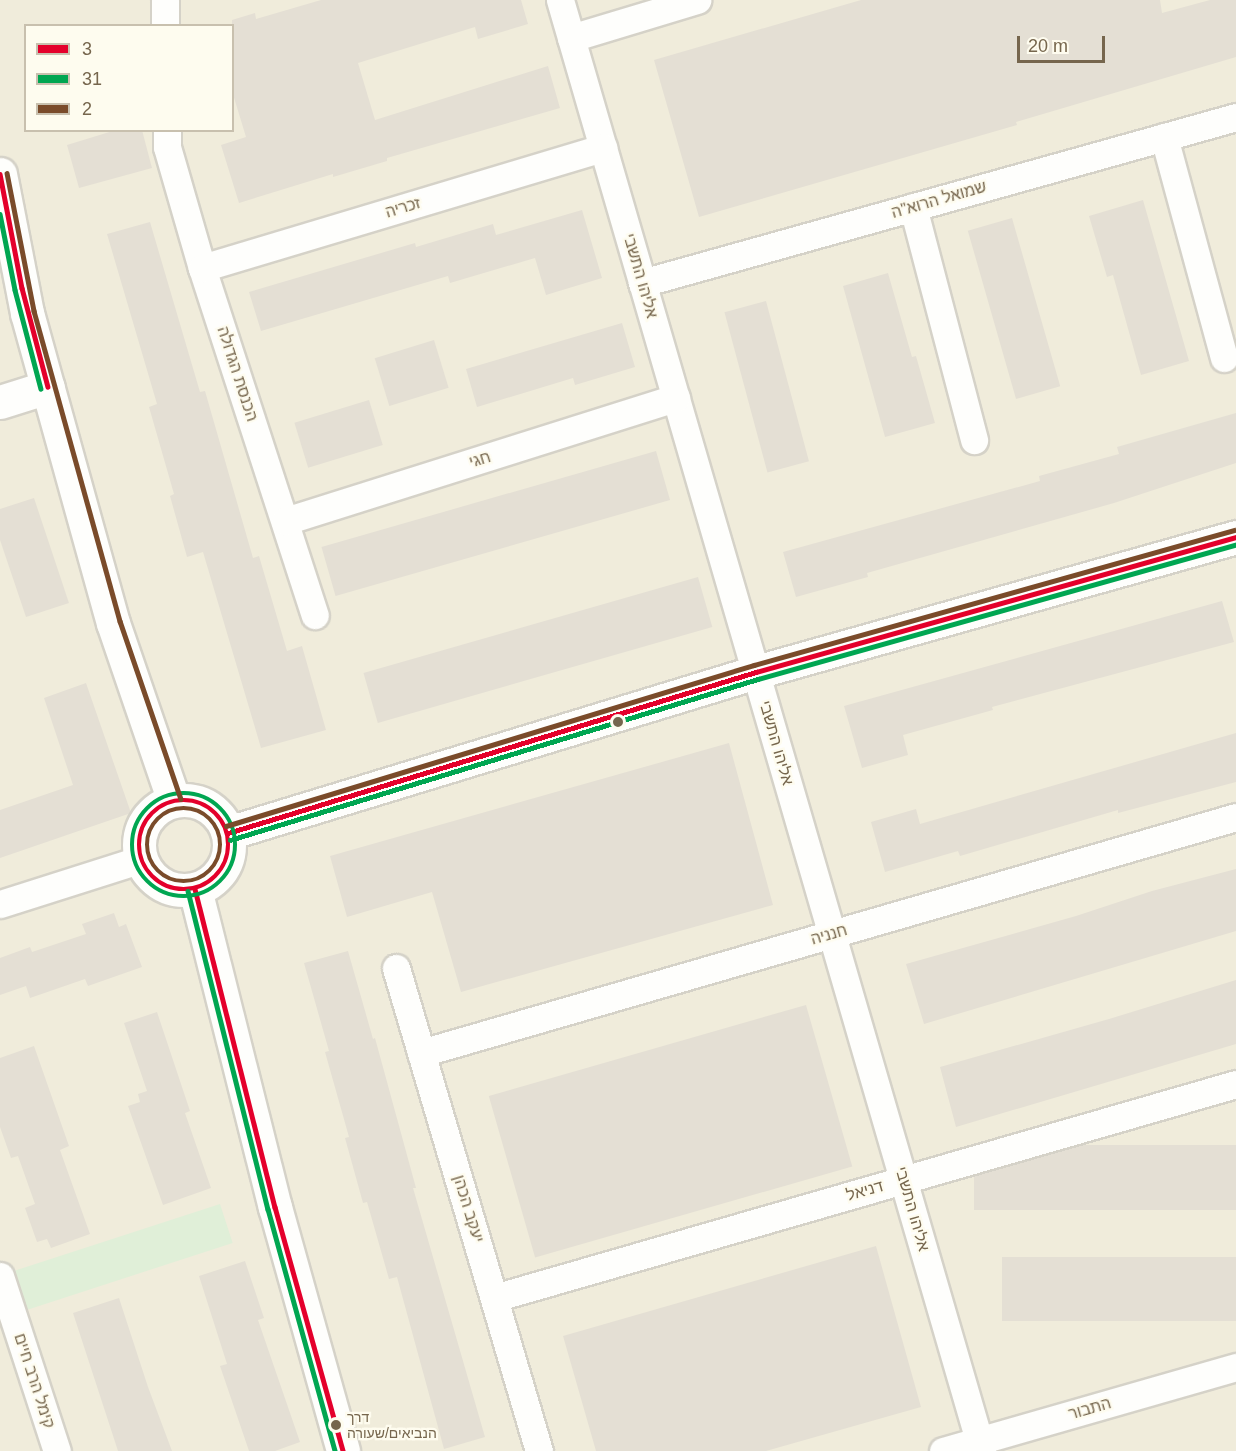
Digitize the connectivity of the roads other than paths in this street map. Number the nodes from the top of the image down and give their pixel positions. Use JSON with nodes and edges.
{"nodes":[{"id":1,"x":165,"y":0,"type":"edge"},
{"id":2,"x":560,"y":0,"type":"edge"},
{"id":3,"x":697,"y":0,"type":"edge"},
{"id":4,"x":165,"y":24,"type":"edge"},
{"id":5,"x":571,"y":38,"type":"junction"},
{"id":6,"x":1236,"y":117,"type":"edge"},
{"id":7,"x":167,"y":132,"type":"edge"},
{"id":8,"x":1164,"y":137,"type":"junction"},
{"id":9,"x":603,"y":148,"type":"junction"},
{"id":10,"x":0,"y":174,"type":"edge"},
{"id":11,"x":913,"y":207,"type":"junction"},
{"id":12,"x":202,"y":268,"type":"junction"},
{"id":13,"x":642,"y":282,"type":"junction"},
{"id":14,"x":1224,"y":358,"type":"dead end"},
{"id":15,"x":48,"y":387,"type":"junction"},
{"id":16,"x":676,"y":398,"type":"junction"},
{"id":17,"x":0,"y":402,"type":"edge"},
{"id":18,"x":974,"y":440,"type":"dead end"},
{"id":19,"x":285,"y":521,"type":"junction"},
{"id":20,"x":1236,"y":537,"type":"edge"},
{"id":21,"x":315,"y":615,"type":"dead end"},
{"id":22,"x":756,"y":672,"type":"junction"},
{"id":23,"x":174,"y":801,"type":"junction"},
{"id":24,"x":1236,"y":817,"type":"edge"},
{"id":25,"x":228,"y":833,"type":"junction"},
{"id":26,"x":142,"y":859,"type":"junction"},
{"id":27,"x":195,"y":889,"type":"junction"},
{"id":28,"x":0,"y":904,"type":"edge"},
{"id":29,"x":832,"y":934,"type":"junction"},
{"id":30,"x":396,"y":968,"type":"dead end"},
{"id":31,"x":421,"y":1053,"type":"junction"},
{"id":32,"x":1236,"y":1084,"type":"edge"},
{"id":33,"x":903,"y":1180,"type":"junction"},
{"id":34,"x":0,"y":1276,"type":"edge"},
{"id":35,"x":494,"y":1298,"type":"junction"},
{"id":36,"x":1236,"y":1368,"type":"edge"},
{"id":37,"x":981,"y":1446,"type":"edge"},
{"id":38,"x":57,"y":1451,"type":"edge"},
{"id":39,"x":342,"y":1451,"type":"edge"},
{"id":40,"x":539,"y":1451,"type":"edge"},
{"id":41,"x":943,"y":1451,"type":"edge"}],
"edges":[{"from":1,"to":4,"type":"street"},
{"from":2,"to":5,"type":"street","name":"אליהו התשבי"},
{"from":3,"to":5,"type":"street"},
{"from":5,"to":9,"type":"street","name":"אליהו התשבי"},
{"from":6,"to":8,"type":"street","name":"שמואל הרוא\"ה"},
{"from":7,"to":12,"type":"street","name":"הכנסת הגדולה"},
{"from":8,"to":11,"type":"street","name":"שמואל הרוא\"ה"},
{"from":8,"to":14,"type":"street"},
{"from":9,"to":12,"type":"street","name":"זכריה"},
{"from":9,"to":13,"type":"street","name":"אליהו התשבי"},
{"from":10,"to":15,"type":"street"},
{"from":11,"to":13,"type":"street","name":"שמואל הרוא\"ה"},
{"from":11,"to":18,"type":"street"},
{"from":12,"to":19,"type":"street","name":"הכנסת הגדולה"},
{"from":13,"to":16,"type":"street","name":"אליהו התשבי"},
{"from":15,"to":17,"type":"street"},
{"from":15,"to":23,"type":"street"},
{"from":16,"to":19,"type":"street","name":"חגי"},
{"from":16,"to":22,"type":"street","name":"אליהו התשבי"},
{"from":19,"to":21,"type":"street","name":"הכנסת הגדולה"},
{"from":20,"to":22,"type":"street"},
{"from":22,"to":25,"type":"street"},
{"from":22,"to":29,"type":"street","name":"אליהו התשבי"},
{"from":23,"to":25,"type":"street"},
{"from":23,"to":26,"type":"street"},
{"from":24,"to":29,"type":"street","name":"חנניה"},
{"from":25,"to":27,"type":"street"},
{"from":26,"to":27,"type":"street"},
{"from":26,"to":28,"type":"street"},
{"from":27,"to":39,"type":"street"},
{"from":29,"to":31,"type":"street","name":"חנניה"},
{"from":29,"to":33,"type":"street","name":"אליהו התשבי"},
{"from":30,"to":31,"type":"street","name":"יעקב הכהן"},
{"from":31,"to":35,"type":"street","name":"יעקב הכהן"},
{"from":32,"to":33,"type":"street","name":"דניאל"},
{"from":33,"to":35,"type":"street","name":"דניאל"},
{"from":33,"to":37,"type":"street","name":"אליהו התשבי"},
{"from":34,"to":38,"type":"street","name":"קימל הרב חיים"},
{"from":35,"to":40,"type":"street","name":"יעקב הכהן"},
{"from":36,"to":37,"type":"street","name":"התבור"},
{"from":37,"to":41,"type":"street","name":"התבור"}]}
